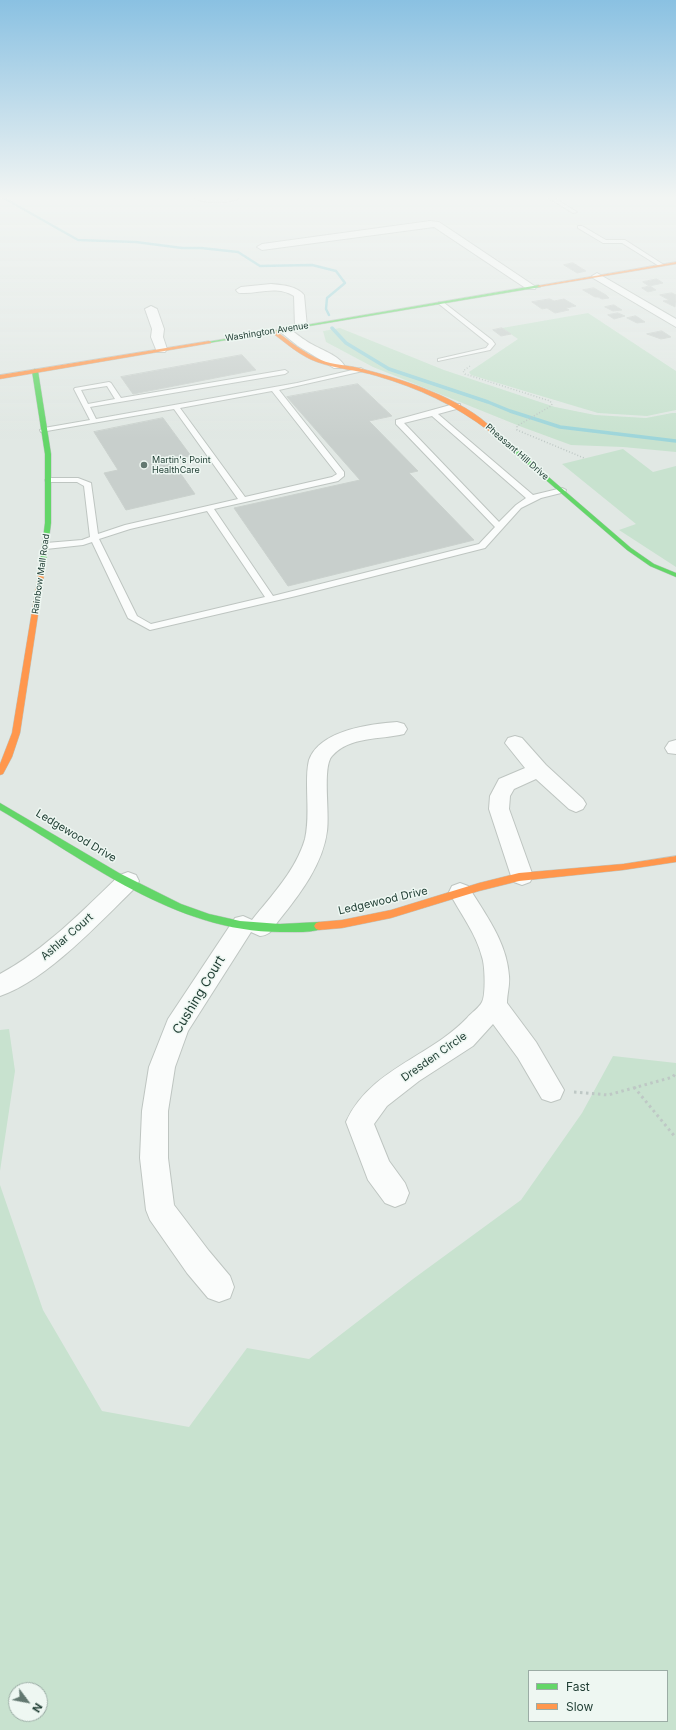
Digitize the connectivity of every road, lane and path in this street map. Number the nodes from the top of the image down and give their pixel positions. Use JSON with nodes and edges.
{"nodes":[{"id":1,"x":518,"y":278,"type":"edge"},
{"id":2,"x":587,"y":278,"type":"edge"},
{"id":3,"x":600,"y":278,"type":"edge"},
{"id":4,"x":532,"y":287,"type":"junction"},
{"id":5,"x":241,"y":290,"type":"dead end"},
{"id":6,"x":441,"y":303,"type":"junction"},
{"id":7,"x":151,"y":309,"type":"dead end"},
{"id":8,"x":676,"y":324,"type":"edge"},
{"id":9,"x":301,"y":327,"type":"junction"},
{"id":10,"x":278,"y":330,"type":"junction"},
{"id":11,"x":161,"y":349,"type":"junction"},
{"id":12,"x":440,"y":360,"type":"dead end"},
{"id":13,"x":467,"y":362,"type":"dead end"},
{"id":14,"x":338,"y":365,"type":"joint"},
{"id":15,"x":361,"y":370,"type":"junction"},
{"id":16,"x":36,"y":371,"type":"junction"},
{"id":17,"x":285,"y":372,"type":"dead end"},
{"id":18,"x":0,"y":377,"type":"edge"},
{"id":19,"x":274,"y":389,"type":"junction"},
{"id":20,"x":119,"y":400,"type":"junction"},
{"id":21,"x":86,"y":406,"type":"junction"},
{"id":22,"x":175,"y":406,"type":"junction"},
{"id":23,"x":457,"y":406,"type":"junction"},
{"id":24,"x":433,"y":413,"type":"junction"},
{"id":25,"x":94,"y":421,"type":"junction"},
{"id":26,"x":44,"y":430,"type":"junction"},
{"id":27,"x":584,"y":458,"type":"dead end"},
{"id":28,"x":49,"y":480,"type":"junction"},
{"id":29,"x":562,"y":490,"type":"junction"},
{"id":30,"x":531,"y":498,"type":"junction"},
{"id":31,"x":243,"y":500,"type":"junction"},
{"id":32,"x":209,"y":508,"type":"junction"},
{"id":33,"x":500,"y":527,"type":"junction"},
{"id":34,"x":94,"y":538,"type":"junction"},
{"id":35,"x":46,"y":546,"type":"junction"},
{"id":36,"x":676,"y":575,"type":"edge"},
{"id":37,"x":271,"y":599,"type":"junction"},
{"id":38,"x":397,"y":729,"type":"dead end"},
{"id":39,"x":515,"y":743,"type":"dead end"},
{"id":40,"x":538,"y":770,"type":"junction"},
{"id":41,"x":0,"y":772,"type":"edge"},
{"id":42,"x":576,"y":804,"type":"dead end"},
{"id":43,"x":0,"y":806,"type":"edge"},
{"id":44,"x":675,"y":860,"type":"edge"},
{"id":45,"x":522,"y":876,"type":"junction"},
{"id":46,"x":128,"y":881,"type":"junction"},
{"id":47,"x":460,"y":892,"type":"junction"},
{"id":48,"x":251,"y":926,"type":"junction"},
{"id":49,"x":0,"y":986,"type":"edge"},
{"id":50,"x":494,"y":1006,"type":"junction"},
{"id":51,"x":676,"y":1072,"type":"edge"},
{"id":52,"x":634,"y":1088,"type":"junction"},
{"id":53,"x":551,"y":1090,"type":"joint"},
{"id":54,"x":676,"y":1138,"type":"edge"},
{"id":55,"x":395,"y":1193,"type":"dead end"},
{"id":56,"x":219,"y":1287,"type":"dead end"}],
"edges":[{"from":1,"to":4,"type":"street"},
{"from":2,"to":4,"type":"street","name":"Washington Avenue"},
{"from":3,"to":8,"type":"street"},
{"from":4,"to":6,"type":"street","name":"Washington Avenue"},
{"from":5,"to":9,"type":"street"},
{"from":6,"to":9,"type":"street","name":"Washington Avenue"},
{"from":6,"to":12,"type":"lane"},
{"from":7,"to":11,"type":"street"},
{"from":9,"to":10,"type":"street","name":"Washington Avenue"},
{"from":10,"to":11,"type":"street","name":"Washington Avenue"},
{"from":10,"to":14,"type":"street","name":"Pheasant Hill Drive"},
{"from":11,"to":16,"type":"street","name":"Washington Avenue"},
{"from":13,"to":27,"type":"path"},
{"from":14,"to":15,"type":"street","name":"Pheasant Hill Drive"},
{"from":15,"to":19,"type":"lane"},
{"from":15,"to":23,"type":"street","name":"Pheasant Hill Drive"},
{"from":16,"to":18,"type":"street","name":"Washington Avenue"},
{"from":16,"to":26,"type":"street","name":"Rainbow Mall Road"},
{"from":17,"to":20,"type":"lane"},
{"from":19,"to":22,"type":"lane"},
{"from":19,"to":31,"type":"lane"},
{"from":20,"to":21,"type":"lane"},
{"from":20,"to":21,"type":"lane"},
{"from":21,"to":25,"type":"lane"},
{"from":22,"to":25,"type":"lane"},
{"from":22,"to":31,"type":"lane"},
{"from":23,"to":24,"type":"lane"},
{"from":23,"to":29,"type":"street","name":"Pheasant Hill Drive"},
{"from":24,"to":30,"type":"lane"},
{"from":24,"to":33,"type":"lane"},
{"from":25,"to":26,"type":"lane"},
{"from":26,"to":28,"type":"street","name":"Rainbow Mall Road"},
{"from":28,"to":34,"type":"lane"},
{"from":28,"to":35,"type":"street","name":"Rainbow Mall Road"},
{"from":29,"to":30,"type":"lane"},
{"from":29,"to":36,"type":"street","name":"Pheasant Hill Drive"},
{"from":30,"to":33,"type":"lane"},
{"from":31,"to":32,"type":"lane"},
{"from":32,"to":34,"type":"lane"},
{"from":32,"to":37,"type":"lane"},
{"from":33,"to":37,"type":"lane"},
{"from":34,"to":35,"type":"lane"},
{"from":34,"to":37,"type":"lane"},
{"from":35,"to":41,"type":"street","name":"Rainbow Mall Road"},
{"from":38,"to":48,"type":"street","name":"Cushing Court"},
{"from":39,"to":40,"type":"street"},
{"from":40,"to":42,"type":"street"},
{"from":40,"to":45,"type":"street"},
{"from":43,"to":46,"type":"street","name":"Ledgewood Drive"},
{"from":44,"to":45,"type":"street","name":"Ledgewood Drive"},
{"from":45,"to":47,"type":"street","name":"Ledgewood Drive"},
{"from":46,"to":48,"type":"street","name":"Ledgewood Drive"},
{"from":46,"to":49,"type":"street","name":"Ashlar Court"},
{"from":47,"to":48,"type":"street","name":"Ledgewood Drive"},
{"from":47,"to":50,"type":"street"},
{"from":48,"to":56,"type":"street","name":"Cushing Court"},
{"from":50,"to":53,"type":"street"},
{"from":50,"to":55,"type":"street","name":"Dresden Circle"},
{"from":51,"to":52,"type":"path"},
{"from":52,"to":53,"type":"path"},
{"from":52,"to":54,"type":"path"}]}
